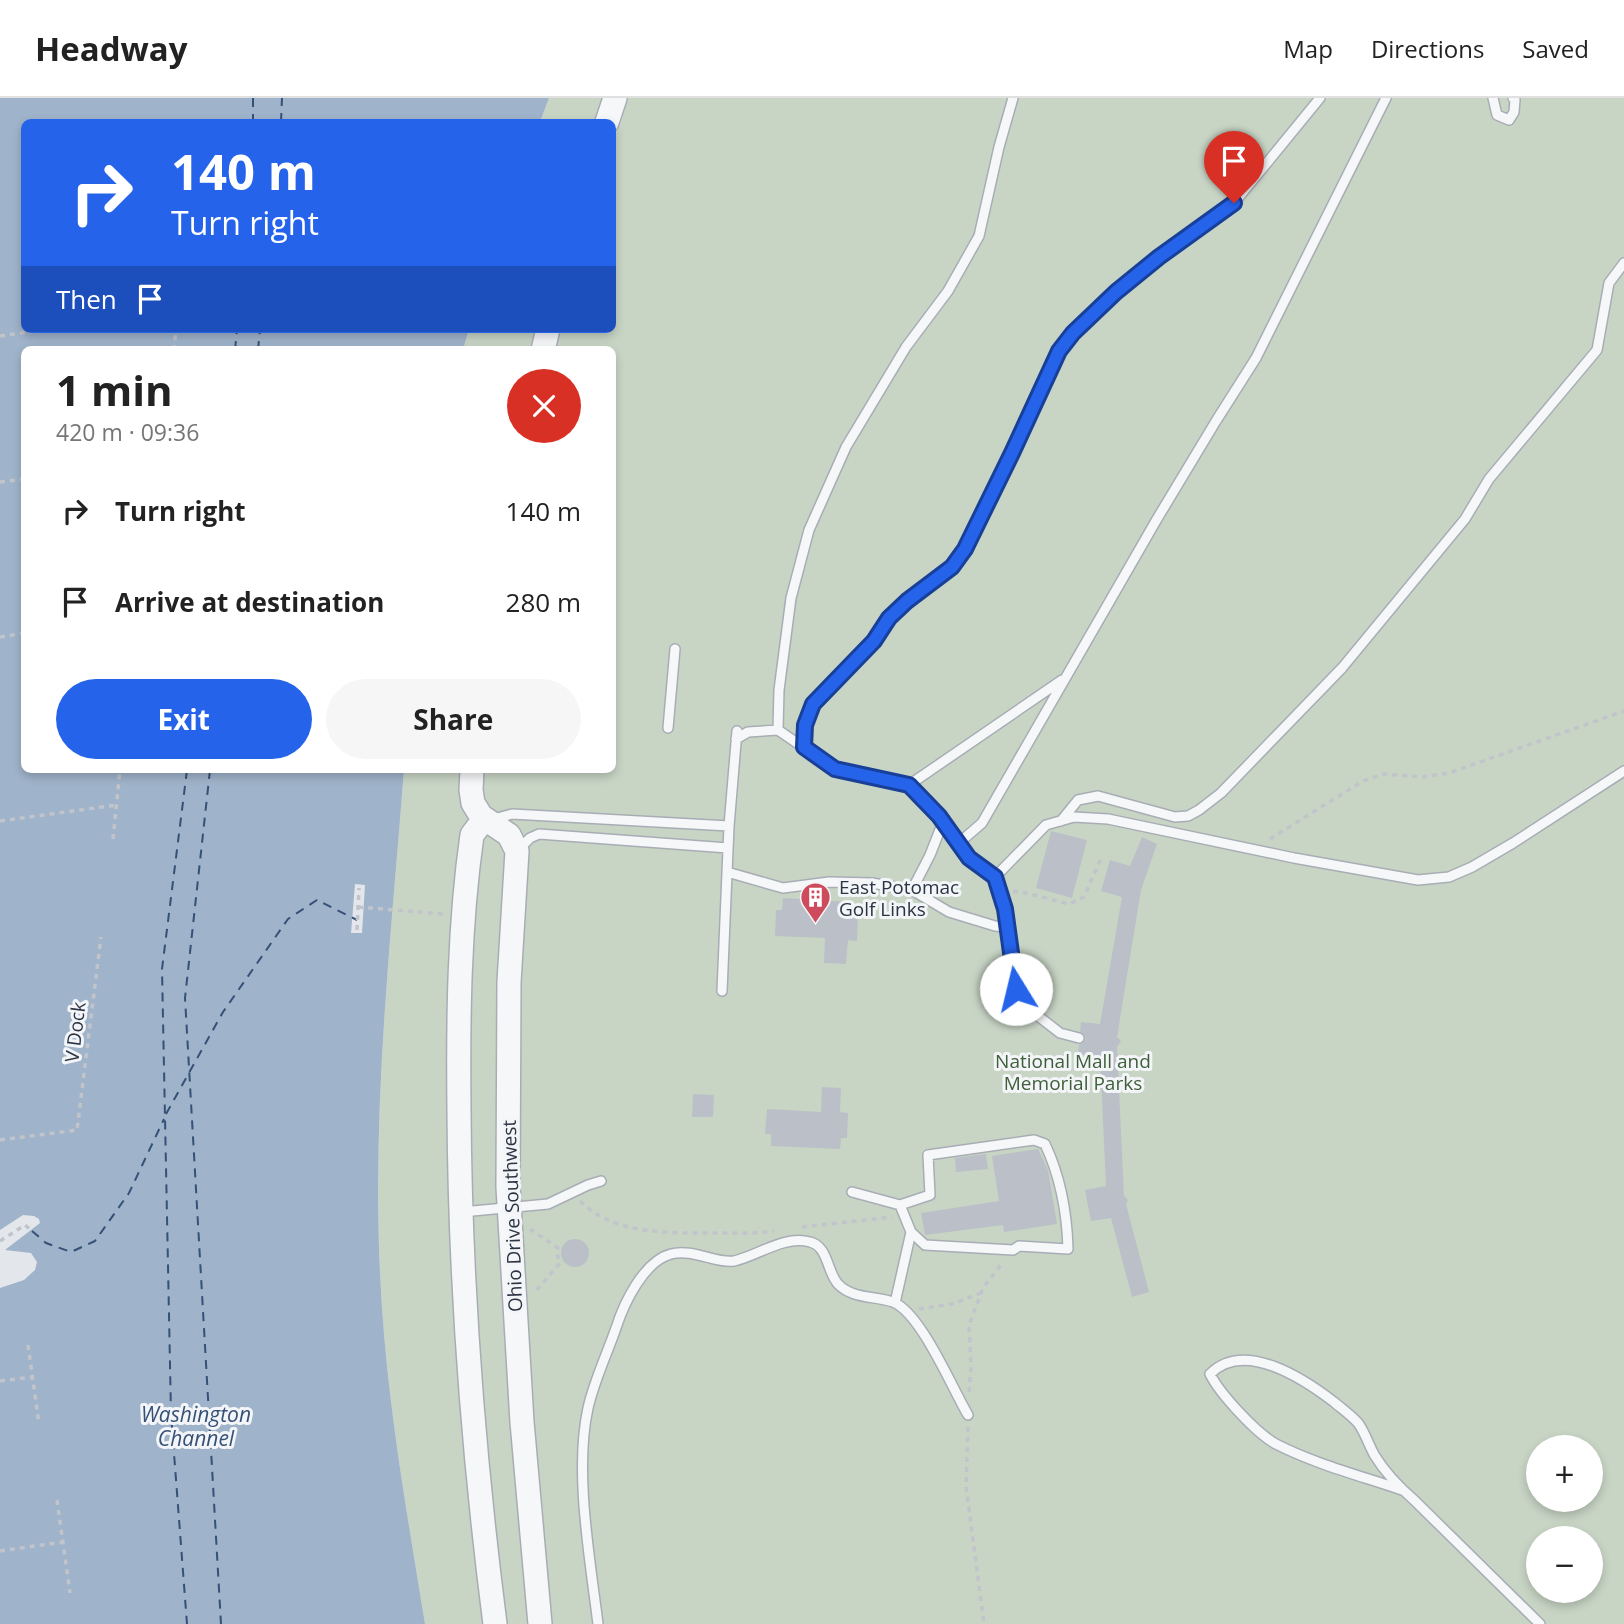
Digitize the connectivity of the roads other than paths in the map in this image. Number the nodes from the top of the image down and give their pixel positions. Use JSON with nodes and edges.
{"nodes":[{"id":1,"x":615,"y":98,"type":"edge"},
{"id":2,"x":1013,"y":98,"type":"edge"},
{"id":3,"x":1320,"y":98,"type":"edge"},
{"id":4,"x":1386,"y":98,"type":"edge"},
{"id":5,"x":1493,"y":98,"type":"edge"},
{"id":6,"x":1513,"y":98,"type":"edge"},
{"id":7,"x":608,"y":119,"type":"edge"},
{"id":8,"x":1624,"y":263,"type":"edge"},
{"id":9,"x":675,"y":649,"type":"dead end"},
{"id":10,"x":1063,"y":679,"type":"junction"},
{"id":11,"x":668,"y":729,"type":"dead end"},
{"id":12,"x":778,"y":730,"type":"junction"},
{"id":13,"x":804,"y":747,"type":"junction"},
{"id":14,"x":1624,"y":771,"type":"edge"},
{"id":15,"x":472,"y":773,"type":"edge"},
{"id":16,"x":909,"y":785,"type":"junction"},
{"id":17,"x":487,"y":820,"type":"junction"},
{"id":18,"x":1061,"y":821,"type":"junction"},
{"id":19,"x":943,"y":822,"type":"junction"},
{"id":20,"x":729,"y":826,"type":"junction"},
{"id":21,"x":959,"y":844,"type":"junction"},
{"id":22,"x":728,"y":848,"type":"junction"},
{"id":23,"x":517,"y":851,"type":"junction"},
{"id":24,"x":727,"y":872,"type":"junction"},
{"id":25,"x":995,"y":877,"type":"junction"},
{"id":26,"x":912,"y":890,"type":"junction"},
{"id":27,"x":1007,"y":926,"type":"junction"},
{"id":28,"x":722,"y":991,"type":"dead end"},
{"id":29,"x":1079,"y":1038,"type":"dead end"},
{"id":30,"x":601,"y":1181,"type":"dead end"},
{"id":31,"x":852,"y":1192,"type":"dead end"},
{"id":32,"x":900,"y":1205,"type":"junction"},
{"id":33,"x":460,"y":1212,"type":"junction"},
{"id":34,"x":517,"y":1217,"type":"junction"},
{"id":35,"x":911,"y":1232,"type":"junction"},
{"id":36,"x":895,"y":1303,"type":"junction"},
{"id":37,"x":968,"y":1415,"type":"road end"},
{"id":38,"x":1402,"y":1490,"type":"junction"},
{"id":39,"x":495,"y":1624,"type":"edge"},
{"id":40,"x":540,"y":1624,"type":"edge"},
{"id":41,"x":598,"y":1624,"type":"edge"},
{"id":42,"x":1540,"y":1624,"type":"edge"}],
"edges":[{"from":1,"to":7,"type":"street"},
{"from":2,"to":12,"type":"lane"},
{"from":3,"to":13,"type":"lane"},
{"from":4,"to":10,"type":"lane"},
{"from":5,"to":6,"type":"lane"},
{"from":8,"to":18,"type":"lane"},
{"from":9,"to":11,"type":"lane"},
{"from":10,"to":16,"type":"lane"},
{"from":10,"to":21,"type":"lane"},
{"from":12,"to":13,"type":"lane"},
{"from":12,"to":20,"type":"lane"},
{"from":13,"to":16,"type":"lane"},
{"from":14,"to":18,"type":"lane"},
{"from":15,"to":17,"type":"street"},
{"from":16,"to":19,"type":"lane"},
{"from":17,"to":20,"type":"lane"},
{"from":17,"to":23,"type":"street"},
{"from":17,"to":33,"type":"street"},
{"from":18,"to":25,"type":"lane"},
{"from":19,"to":21,"type":"lane"},
{"from":19,"to":26,"type":"lane"},
{"from":20,"to":22,"type":"lane"},
{"from":21,"to":25,"type":"lane"},
{"from":22,"to":23,"type":"lane"},
{"from":22,"to":24,"type":"lane"},
{"from":23,"to":34,"type":"street","name":"Ohio Drive Southwest"},
{"from":24,"to":26,"type":"lane"},
{"from":24,"to":28,"type":"lane"},
{"from":25,"to":27,"type":"lane"},
{"from":26,"to":27,"type":"lane"},
{"from":27,"to":29,"type":"lane"},
{"from":30,"to":34,"type":"lane"},
{"from":31,"to":32,"type":"lane"},
{"from":32,"to":35,"type":"lane"},
{"from":32,"to":35,"type":"lane"},
{"from":33,"to":34,"type":"lane"},
{"from":33,"to":39,"type":"street"},
{"from":34,"to":40,"type":"street","name":"Ohio Drive Southwest"},
{"from":35,"to":36,"type":"lane"},
{"from":36,"to":37,"type":"lane"},
{"from":36,"to":41,"type":"lane"},
{"from":38,"to":38,"type":"lane"},
{"from":38,"to":42,"type":"lane"}]}
